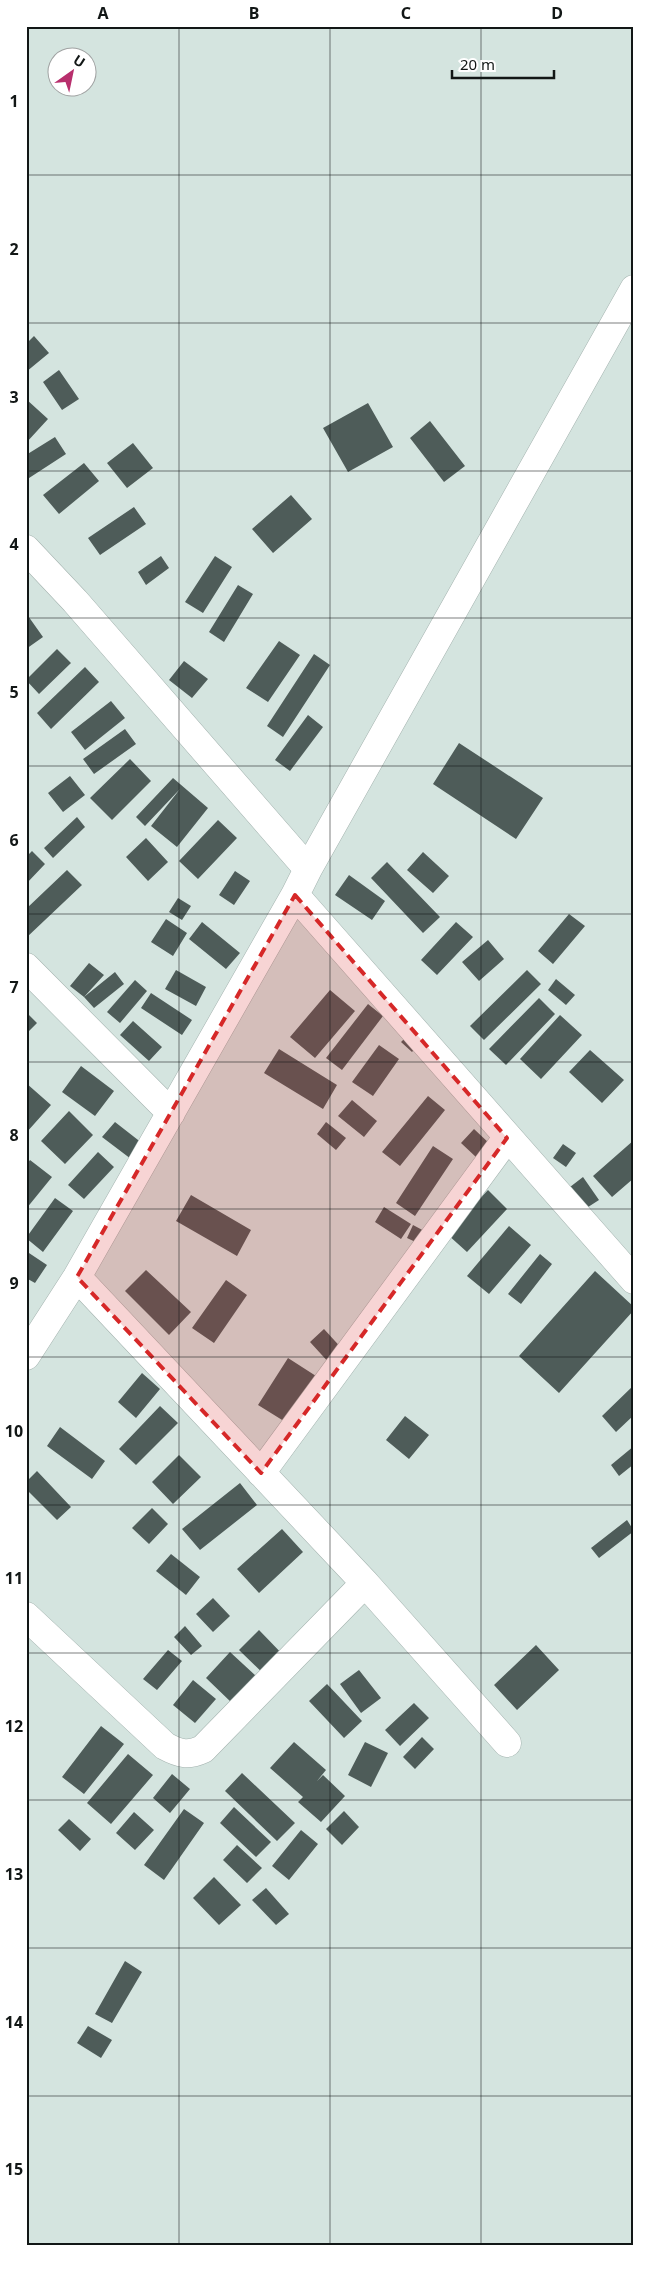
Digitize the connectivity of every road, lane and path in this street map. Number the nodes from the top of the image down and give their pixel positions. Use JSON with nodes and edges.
{"nodes":[{"id":1,"x":634,"y":290,"type":"edge"},
{"id":2,"x":26,"y":549,"type":"edge"},
{"id":3,"x":308,"y":869,"type":"junction"},
{"id":4,"x":295,"y":895,"type":"junction"},
{"id":5,"x":26,"y":967,"type":"edge"},
{"id":6,"x":171,"y":1113,"type":"junction"},
{"id":7,"x":507,"y":1138,"type":"junction"},
{"id":8,"x":77,"y":1277,"type":"junction"},
{"id":9,"x":634,"y":1280,"type":"edge"},
{"id":10,"x":26,"y":1356,"type":"edge"},
{"id":11,"x":261,"y":1473,"type":"junction"},
{"id":12,"x":365,"y":1583,"type":"junction"},
{"id":13,"x":26,"y":1616,"type":"edge"},
{"id":14,"x":507,"y":1743,"type":"dead end"}],
"edges":[{"from":1,"to":3,"type":"street"},
{"from":2,"to":3,"type":"street"},
{"from":3,"to":4,"type":"street"},
{"from":4,"to":6,"type":"street"},
{"from":4,"to":7,"type":"street"},
{"from":5,"to":6,"type":"street"},
{"from":6,"to":8,"type":"street"},
{"from":7,"to":9,"type":"street"},
{"from":7,"to":11,"type":"street"},
{"from":8,"to":10,"type":"street"},
{"from":8,"to":11,"type":"street"},
{"from":11,"to":12,"type":"street"},
{"from":12,"to":13,"type":"street"},
{"from":12,"to":14,"type":"street"}]}
